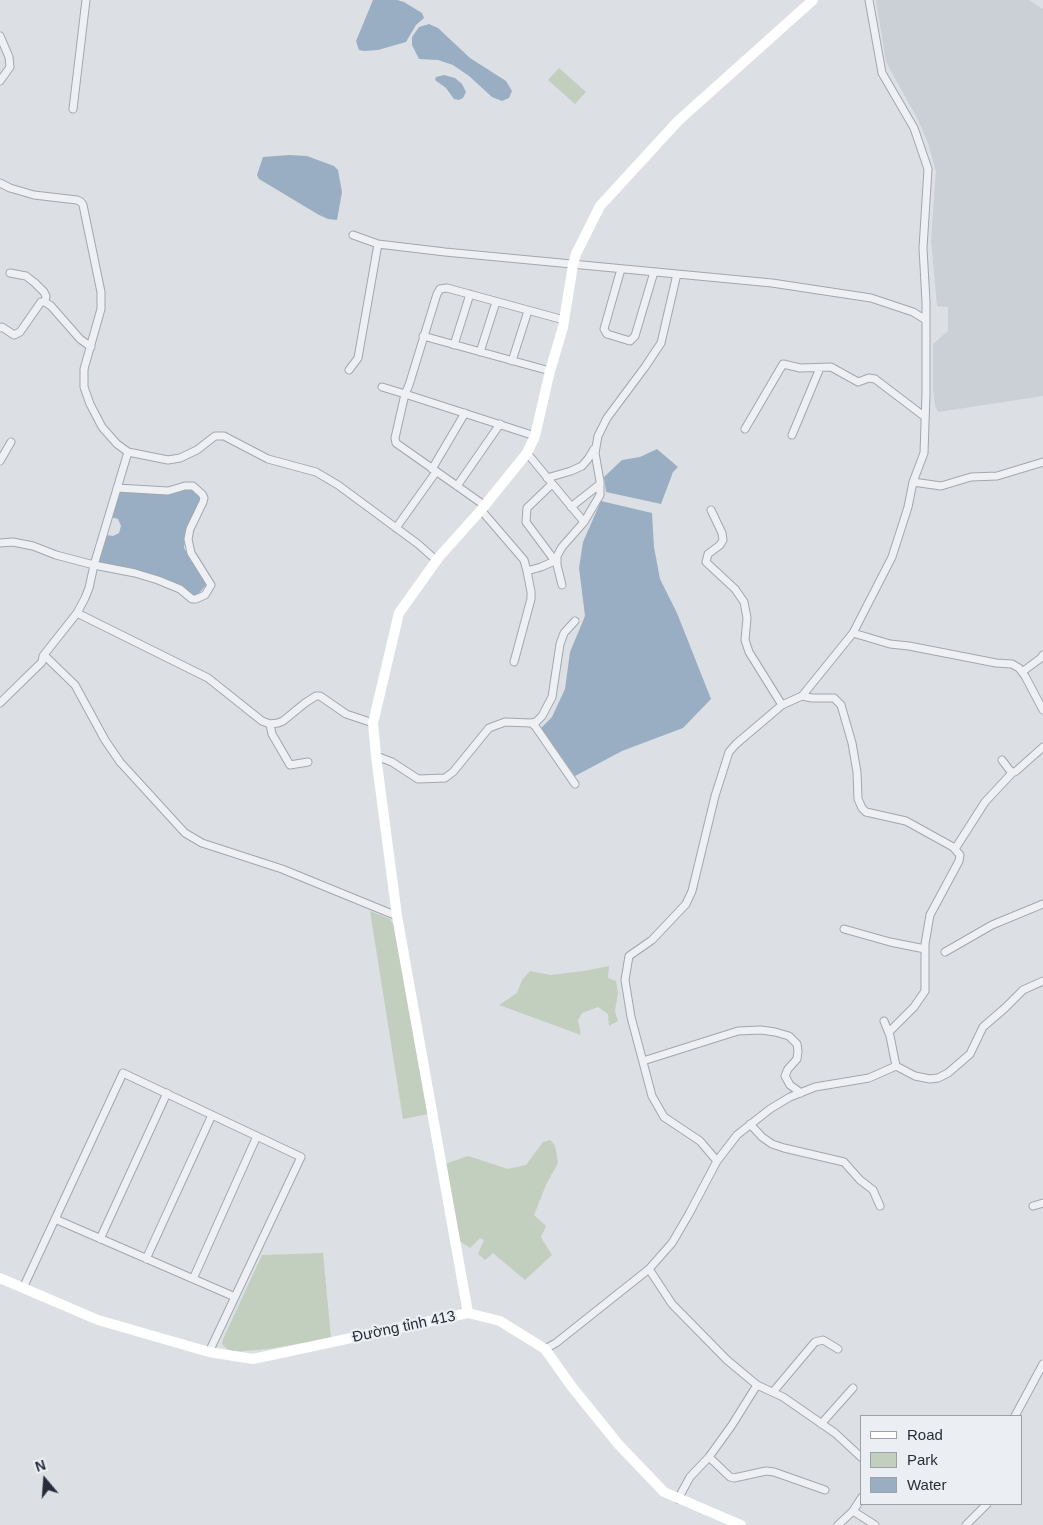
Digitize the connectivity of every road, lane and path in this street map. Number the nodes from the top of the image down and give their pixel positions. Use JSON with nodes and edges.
{"nodes":[{"id":1,"x":86,"y":0,"type":"edge"},
{"id":2,"x":813,"y":0,"type":"edge"},
{"id":3,"x":869,"y":0,"type":"edge"},
{"id":4,"x":0,"y":36,"type":"edge"},
{"id":5,"x":0,"y":81,"type":"edge"},
{"id":6,"x":74,"y":109,"type":"dead end"},
{"id":7,"x":1,"y":186,"type":"edge"},
{"id":8,"x":353,"y":235,"type":"dead end"},
{"id":9,"x":378,"y":244,"type":"junction"},
{"id":10,"x":573,"y":265,"type":"junction"},
{"id":11,"x":621,"y":269,"type":"junction"},
{"id":12,"x":654,"y":272,"type":"junction"},
{"id":13,"x":10,"y":273,"type":"dead end"},
{"id":14,"x":676,"y":274,"type":"junction"},
{"id":15,"x":470,"y":294,"type":"junction"},
{"id":16,"x":45,"y":302,"type":"junction"},
{"id":17,"x":496,"y":302,"type":"junction"},
{"id":18,"x":528,"y":311,"type":"junction"},
{"id":19,"x":564,"y":320,"type":"junction"},
{"id":20,"x":926,"y":320,"type":"junction"},
{"id":21,"x":1,"y":327,"type":"edge"},
{"id":22,"x":424,"y":336,"type":"junction"},
{"id":23,"x":454,"y":345,"type":"junction"},
{"id":24,"x":91,"y":346,"type":"junction"},
{"id":25,"x":480,"y":352,"type":"junction"},
{"id":26,"x":512,"y":361,"type":"junction"},
{"id":27,"x":820,"y":368,"type":"junction"},
{"id":28,"x":349,"y":370,"type":"dead end"},
{"id":29,"x":550,"y":371,"type":"junction"},
{"id":30,"x":382,"y":387,"type":"dead end"},
{"id":31,"x":405,"y":394,"type":"junction"},
{"id":32,"x":465,"y":413,"type":"junction"},
{"id":33,"x":925,"y":418,"type":"junction"},
{"id":34,"x":500,"y":424,"type":"junction"},
{"id":35,"x":745,"y":429,"type":"dead end"},
{"id":36,"x":792,"y":435,"type":"dead end"},
{"id":37,"x":535,"y":436,"type":"junction"},
{"id":38,"x":11,"y":442,"type":"dead end"},
{"id":39,"x":596,"y":446,"type":"junction"},
{"id":40,"x":128,"y":452,"type":"junction"},
{"id":41,"x":527,"y":454,"type":"junction"},
{"id":42,"x":0,"y":461,"type":"edge"},
{"id":43,"x":1043,"y":462,"type":"edge"},
{"id":44,"x":434,"y":470,"type":"junction"},
{"id":45,"x":550,"y":481,"type":"junction"},
{"id":46,"x":913,"y":482,"type":"junction"},
{"id":47,"x":600,"y":484,"type":"junction"},
{"id":48,"x":457,"y":486,"type":"junction"},
{"id":49,"x":116,"y":488,"type":"junction"},
{"id":50,"x":571,"y":507,"type":"junction"},
{"id":51,"x":483,"y":508,"type":"junction"},
{"id":52,"x":711,"y":510,"type":"dead end"},
{"id":53,"x":584,"y":522,"type":"junction"},
{"id":54,"x":396,"y":528,"type":"junction"},
{"id":55,"x":0,"y":543,"type":"edge"},
{"id":56,"x":436,"y":560,"type":"junction"},
{"id":57,"x":556,"y":560,"type":"junction"},
{"id":58,"x":94,"y":565,"type":"junction"},
{"id":59,"x":527,"y":571,"type":"junction"},
{"id":60,"x":562,"y":585,"type":"dead end"},
{"id":61,"x":77,"y":613,"type":"junction"},
{"id":62,"x":575,"y":621,"type":"dead end"},
{"id":63,"x":853,"y":633,"type":"junction"},
{"id":64,"x":1043,"y":654,"type":"edge"},
{"id":65,"x":44,"y":655,"type":"junction"},
{"id":66,"x":514,"y":662,"type":"dead end"},
{"id":67,"x":1022,"y":672,"type":"junction"},
{"id":68,"x":802,"y":696,"type":"junction"},
{"id":69,"x":0,"y":703,"type":"edge"},
{"id":70,"x":782,"y":705,"type":"junction"},
{"id":71,"x":1043,"y":710,"type":"edge"},
{"id":72,"x":373,"y":723,"type":"junction"},
{"id":73,"x":531,"y":723,"type":"junction"},
{"id":74,"x":270,"y":724,"type":"junction"},
{"id":75,"x":1043,"y":747,"type":"edge"},
{"id":76,"x":376,"y":756,"type":"junction"},
{"id":77,"x":1002,"y":760,"type":"dead end"},
{"id":78,"x":308,"y":762,"type":"dead end"},
{"id":79,"x":1013,"y":772,"type":"junction"},
{"id":80,"x":575,"y":784,"type":"dead end"},
{"id":81,"x":955,"y":849,"type":"junction"},
{"id":82,"x":1043,"y":904,"type":"edge"},
{"id":83,"x":397,"y":916,"type":"junction"},
{"id":84,"x":844,"y":929,"type":"dead end"},
{"id":85,"x":925,"y":949,"type":"junction"},
{"id":86,"x":945,"y":952,"type":"dead end"},
{"id":87,"x":1043,"y":981,"type":"edge"},
{"id":88,"x":884,"y":1021,"type":"dead end"},
{"id":89,"x":889,"y":1032,"type":"junction"},
{"id":90,"x":643,"y":1061,"type":"junction"},
{"id":91,"x":896,"y":1066,"type":"junction"},
{"id":92,"x":801,"y":1093,"type":"junction"},
{"id":93,"x":167,"y":1094,"type":"junction"},
{"id":94,"x":212,"y":1115,"type":"junction"},
{"id":95,"x":750,"y":1124,"type":"junction"},
{"id":96,"x":257,"y":1136,"type":"junction"},
{"id":97,"x":717,"y":1162,"type":"junction"},
{"id":98,"x":1043,"y":1203,"type":"edge"},
{"id":99,"x":880,"y":1206,"type":"dead end"},
{"id":100,"x":1033,"y":1206,"type":"dead end"},
{"id":101,"x":55,"y":1219,"type":"junction"},
{"id":102,"x":100,"y":1238,"type":"junction"},
{"id":103,"x":146,"y":1258,"type":"junction"},
{"id":104,"x":649,"y":1269,"type":"junction"},
{"id":105,"x":0,"y":1278,"type":"edge"},
{"id":106,"x":193,"y":1279,"type":"junction"},
{"id":107,"x":23,"y":1288,"type":"junction"},
{"id":108,"x":235,"y":1297,"type":"junction"},
{"id":109,"x":468,"y":1314,"type":"junction"},
{"id":110,"x":545,"y":1349,"type":"junction"},
{"id":111,"x":838,"y":1349,"type":"dead end"},
{"id":112,"x":210,"y":1352,"type":"junction"},
{"id":113,"x":1043,"y":1364,"type":"edge"},
{"id":114,"x":757,"y":1386,"type":"junction"},
{"id":115,"x":853,"y":1388,"type":"dead end"},
{"id":116,"x":773,"y":1392,"type":"junction"},
{"id":117,"x":1016,"y":1415,"type":"edge"},
{"id":118,"x":822,"y":1424,"type":"junction"},
{"id":119,"x":860,"y":1456,"type":"edge"},
{"id":120,"x":709,"y":1457,"type":"junction"},
{"id":121,"x":825,"y":1490,"type":"dead end"},
{"id":122,"x":678,"y":1499,"type":"junction"},
{"id":123,"x":860,"y":1500,"type":"edge"},
{"id":124,"x":986,"y":1505,"type":"edge"},
{"id":125,"x":853,"y":1511,"type":"junction"},
{"id":126,"x":741,"y":1525,"type":"edge"},
{"id":127,"x":838,"y":1525,"type":"edge"},
{"id":128,"x":875,"y":1525,"type":"edge"},
{"id":129,"x":966,"y":1525,"type":"edge"}],
"edges":[{"from":1,"to":6,"type":"street"},
{"from":2,"to":10,"type":"street"},
{"from":3,"to":20,"type":"street"},
{"from":4,"to":5,"type":"street"},
{"from":7,"to":24,"type":"street"},
{"from":8,"to":9,"type":"street"},
{"from":9,"to":10,"type":"street"},
{"from":9,"to":28,"type":"street"},
{"from":10,"to":11,"type":"street"},
{"from":10,"to":19,"type":"street"},
{"from":11,"to":12,"type":"street"},
{"from":11,"to":12,"type":"street"},
{"from":12,"to":14,"type":"street"},
{"from":13,"to":16,"type":"street"},
{"from":14,"to":20,"type":"street"},
{"from":14,"to":39,"type":"street"},
{"from":15,"to":17,"type":"street"},
{"from":15,"to":22,"type":"street"},
{"from":15,"to":23,"type":"street"},
{"from":16,"to":21,"type":"street"},
{"from":16,"to":24,"type":"street"},
{"from":17,"to":18,"type":"street"},
{"from":17,"to":25,"type":"street"},
{"from":18,"to":19,"type":"street"},
{"from":18,"to":26,"type":"street"},
{"from":19,"to":29,"type":"street"},
{"from":20,"to":33,"type":"street"},
{"from":22,"to":23,"type":"street"},
{"from":22,"to":31,"type":"street"},
{"from":23,"to":25,"type":"street"},
{"from":24,"to":40,"type":"street"},
{"from":25,"to":26,"type":"street"},
{"from":26,"to":29,"type":"street"},
{"from":27,"to":33,"type":"street"},
{"from":27,"to":35,"type":"street"},
{"from":27,"to":36,"type":"street"},
{"from":29,"to":37,"type":"street"},
{"from":30,"to":31,"type":"street"},
{"from":31,"to":32,"type":"street"},
{"from":31,"to":44,"type":"street"},
{"from":32,"to":34,"type":"street"},
{"from":32,"to":44,"type":"street"},
{"from":33,"to":46,"type":"street"},
{"from":34,"to":37,"type":"street"},
{"from":34,"to":48,"type":"street"},
{"from":37,"to":41,"type":"street"},
{"from":38,"to":42,"type":"street"},
{"from":39,"to":45,"type":"street"},
{"from":39,"to":47,"type":"street"},
{"from":40,"to":49,"type":"street"},
{"from":40,"to":54,"type":"street"},
{"from":41,"to":45,"type":"street"},
{"from":41,"to":51,"type":"street"},
{"from":43,"to":46,"type":"street"},
{"from":44,"to":48,"type":"street"},
{"from":44,"to":54,"type":"street"},
{"from":45,"to":50,"type":"street"},
{"from":45,"to":57,"type":"street"},
{"from":46,"to":63,"type":"street"},
{"from":47,"to":50,"type":"street"},
{"from":47,"to":53,"type":"street"},
{"from":48,"to":51,"type":"street"},
{"from":49,"to":58,"type":"street"},
{"from":49,"to":58,"type":"street"},
{"from":50,"to":53,"type":"street"},
{"from":51,"to":56,"type":"street"},
{"from":51,"to":59,"type":"street"},
{"from":52,"to":70,"type":"street"},
{"from":53,"to":57,"type":"street"},
{"from":54,"to":56,"type":"street"},
{"from":55,"to":58,"type":"street"},
{"from":56,"to":72,"type":"street"},
{"from":57,"to":59,"type":"street"},
{"from":57,"to":60,"type":"street"},
{"from":58,"to":61,"type":"street"},
{"from":59,"to":66,"type":"street"},
{"from":61,"to":65,"type":"street"},
{"from":61,"to":74,"type":"street"},
{"from":62,"to":73,"type":"street"},
{"from":63,"to":67,"type":"street"},
{"from":63,"to":68,"type":"street"},
{"from":64,"to":67,"type":"street"},
{"from":65,"to":69,"type":"street"},
{"from":65,"to":83,"type":"street"},
{"from":67,"to":71,"type":"street"},
{"from":68,"to":70,"type":"street"},
{"from":68,"to":81,"type":"street"},
{"from":70,"to":90,"type":"street"},
{"from":72,"to":74,"type":"street"},
{"from":72,"to":76,"type":"street"},
{"from":73,"to":76,"type":"street"},
{"from":73,"to":80,"type":"street"},
{"from":74,"to":78,"type":"street"},
{"from":75,"to":79,"type":"street"},
{"from":76,"to":83,"type":"street"},
{"from":77,"to":79,"type":"street"},
{"from":79,"to":81,"type":"street"},
{"from":81,"to":85,"type":"street"},
{"from":82,"to":86,"type":"street"},
{"from":83,"to":109,"type":"street"},
{"from":84,"to":85,"type":"street"},
{"from":85,"to":89,"type":"street"},
{"from":87,"to":91,"type":"street"},
{"from":88,"to":89,"type":"street"},
{"from":89,"to":91,"type":"street"},
{"from":90,"to":92,"type":"street"},
{"from":90,"to":97,"type":"street"},
{"from":91,"to":92,"type":"street"},
{"from":92,"to":95,"type":"street"},
{"from":93,"to":94,"type":"street"},
{"from":93,"to":101,"type":"street"},
{"from":93,"to":102,"type":"street"},
{"from":94,"to":96,"type":"street"},
{"from":94,"to":103,"type":"street"},
{"from":95,"to":97,"type":"street"},
{"from":95,"to":99,"type":"street"},
{"from":96,"to":106,"type":"street"},
{"from":96,"to":108,"type":"street"},
{"from":97,"to":104,"type":"street"},
{"from":98,"to":100,"type":"street"},
{"from":101,"to":102,"type":"street"},
{"from":101,"to":107,"type":"street"},
{"from":102,"to":103,"type":"street"},
{"from":103,"to":106,"type":"street"},
{"from":104,"to":110,"type":"street"},
{"from":104,"to":114,"type":"street"},
{"from":105,"to":107,"type":"street","name":"Đường tỉnh 413"},
{"from":106,"to":108,"type":"street"},
{"from":107,"to":112,"type":"street","name":"Đường tỉnh 413"},
{"from":108,"to":112,"type":"street"},
{"from":109,"to":110,"type":"street","name":"Đường tỉnh 413"},
{"from":109,"to":112,"type":"street","name":"Đường tỉnh 413"},
{"from":110,"to":122,"type":"street","name":"Đường tỉnh 413"},
{"from":111,"to":116,"type":"street"},
{"from":113,"to":117,"type":"street"},
{"from":114,"to":116,"type":"street"},
{"from":114,"to":120,"type":"street"},
{"from":115,"to":118,"type":"street"},
{"from":116,"to":118,"type":"street"},
{"from":118,"to":119,"type":"street"},
{"from":120,"to":121,"type":"street"},
{"from":120,"to":122,"type":"street"},
{"from":122,"to":126,"type":"street","name":"Đường tỉnh 413"},
{"from":123,"to":125,"type":"street"},
{"from":124,"to":129,"type":"street"},
{"from":125,"to":127,"type":"street"},
{"from":125,"to":128,"type":"street"}]}
